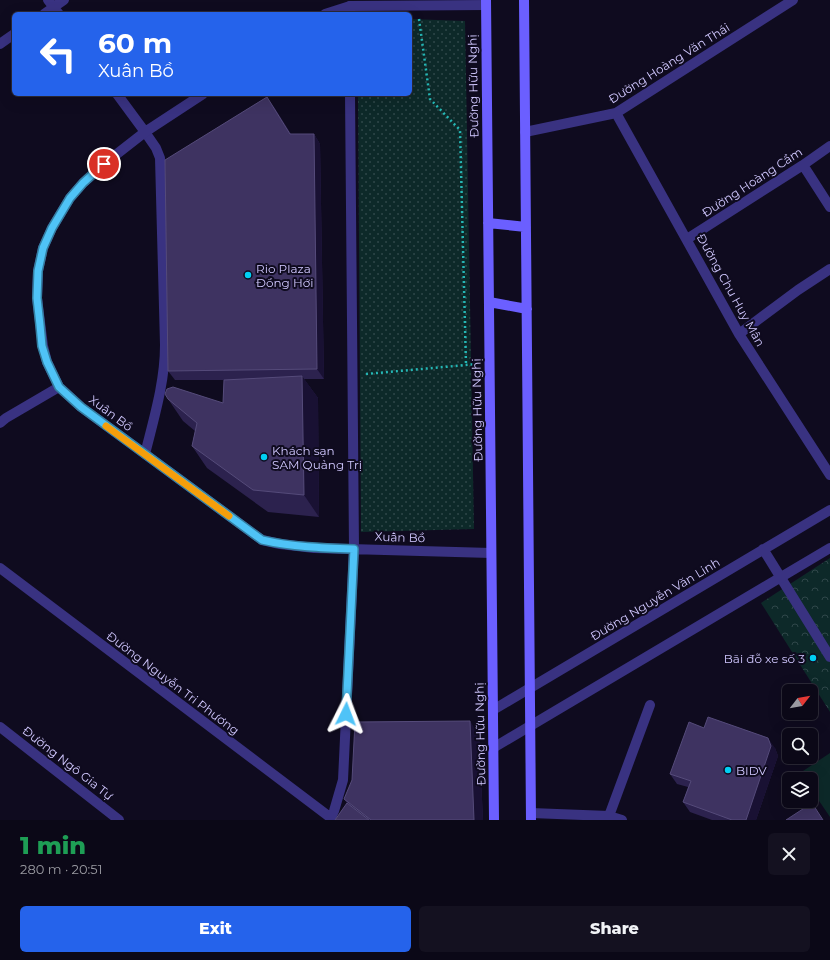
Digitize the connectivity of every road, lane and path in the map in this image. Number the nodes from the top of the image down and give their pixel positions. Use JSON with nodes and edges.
{"nodes":[{"id":1,"x":64,"y":0,"type":"edge"},
{"id":2,"x":524,"y":0,"type":"edge"},
{"id":3,"x":793,"y":0,"type":"edge"},
{"id":4,"x":486,"y":2,"type":"edge"},
{"id":5,"x":417,"y":5,"type":"junction"},
{"id":6,"x":54,"y":7,"type":"edge"},
{"id":7,"x":350,"y":10,"type":"edge"},
{"id":8,"x":338,"y":12,"type":"edge"},
{"id":9,"x":12,"y":35,"type":"edge"},
{"id":10,"x":0,"y":44,"type":"edge"},
{"id":11,"x":118,"y":96,"type":"edge"},
{"id":12,"x":200,"y":96,"type":"edge"},
{"id":13,"x":350,"y":96,"type":"edge"},
{"id":14,"x":616,"y":113,"type":"junction"},
{"id":15,"x":145,"y":132,"type":"junction"},
{"id":16,"x":525,"y":132,"type":"junction"},
{"id":17,"x":830,"y":146,"type":"edge"},
{"id":18,"x":803,"y":165,"type":"junction"},
{"id":19,"x":830,"y":207,"type":"edge"},
{"id":20,"x":488,"y":223,"type":"junction"},
{"id":21,"x":526,"y":227,"type":"junction"},
{"id":22,"x":687,"y":239,"type":"junction"},
{"id":23,"x":830,"y":269,"type":"edge"},
{"id":24,"x":489,"y":302,"type":"junction"},
{"id":25,"x":527,"y":309,"type":"junction"},
{"id":26,"x":740,"y":334,"type":"junction"},
{"id":27,"x":489,"y":363,"type":"junction"},
{"id":28,"x":466,"y":365,"type":"junction"},
{"id":29,"x":352,"y":375,"type":"junction"},
{"id":30,"x":59,"y":387,"type":"junction"},
{"id":31,"x":0,"y":423,"type":"edge"},
{"id":32,"x":146,"y":454,"type":"junction"},
{"id":33,"x":830,"y":475,"type":"edge"},
{"id":34,"x":830,"y":510,"type":"edge"},
{"id":35,"x":830,"y":548,"type":"edge"},
{"id":36,"x":354,"y":549,"type":"junction"},
{"id":37,"x":764,"y":549,"type":"junction"},
{"id":38,"x":491,"y":553,"type":"junction"},
{"id":39,"x":0,"y":568,"type":"edge"},
{"id":40,"x":781,"y":578,"type":"junction"},
{"id":41,"x":830,"y":657,"type":"edge"},
{"id":42,"x":530,"y":688,"type":"junction"},
{"id":43,"x":650,"y":706,"type":"dead end"},
{"id":44,"x":493,"y":710,"type":"junction"},
{"id":45,"x":530,"y":726,"type":"junction"},
{"id":46,"x":0,"y":727,"type":"edge"},
{"id":47,"x":493,"y":748,"type":"junction"},
{"id":48,"x":610,"y":816,"type":"junction"},
{"id":49,"x":531,"y":817,"type":"edge"},
{"id":50,"x":331,"y":819,"type":"edge"},
{"id":51,"x":119,"y":820,"type":"edge"},
{"id":52,"x":494,"y":820,"type":"edge"},
{"id":53,"x":622,"y":820,"type":"edge"}],
"edges":[{"from":1,"to":6,"type":"street"},
{"from":2,"to":16,"type":"main road"},
{"from":3,"to":14,"type":"street","name":"Đường Hoàng Văn Thái"},
{"from":4,"to":5,"type":"street"},
{"from":4,"to":20,"type":"main road","name":"Đường Hữu Nghị"},
{"from":5,"to":7,"type":"street"},
{"from":5,"to":28,"type":"path"},
{"from":7,"to":8,"type":"street"},
{"from":9,"to":10,"type":"street"},
{"from":11,"to":15,"type":"street"},
{"from":12,"to":15,"type":"street","name":"Xuân Bồ"},
{"from":13,"to":29,"type":"street"},
{"from":14,"to":16,"type":"street","name":"Đường Hoàng Văn Thái"},
{"from":14,"to":22,"type":"street","name":"Đường Chu Huy Mân"},
{"from":15,"to":30,"type":"street","name":"Xuân Bồ"},
{"from":15,"to":32,"type":"street"},
{"from":16,"to":21,"type":"main road"},
{"from":17,"to":18,"type":"street","name":"Đường Hoàng Cầm"},
{"from":18,"to":19,"type":"street"},
{"from":18,"to":22,"type":"street","name":"Đường Hoàng Cầm"},
{"from":20,"to":21,"type":"main road"},
{"from":20,"to":24,"type":"main road","name":"Đường Hữu Nghị"},
{"from":21,"to":25,"type":"main road"},
{"from":22,"to":26,"type":"street","name":"Đường Chu Huy Mân"},
{"from":23,"to":26,"type":"street"},
{"from":24,"to":25,"type":"main road"},
{"from":24,"to":27,"type":"main road","name":"Đường Hữu Nghị"},
{"from":25,"to":42,"type":"main road"},
{"from":26,"to":33,"type":"street","name":"Đường Chu Huy Mân"},
{"from":27,"to":28,"type":"path"},
{"from":27,"to":38,"type":"main road","name":"Đường Hữu Nghị"},
{"from":28,"to":29,"type":"path"},
{"from":29,"to":36,"type":"street"},
{"from":30,"to":31,"type":"street"},
{"from":30,"to":32,"type":"street","name":"Xuân Bồ"},
{"from":32,"to":36,"type":"street","name":"Xuân Bồ"},
{"from":34,"to":37,"type":"street","name":"Đường Nguyễn Văn Linh"},
{"from":35,"to":40,"type":"street"},
{"from":36,"to":38,"type":"street","name":"Xuân Bồ"},
{"from":36,"to":50,"type":"street"},
{"from":37,"to":40,"type":"street"},
{"from":37,"to":42,"type":"street","name":"Đường Nguyễn Văn Linh"},
{"from":38,"to":44,"type":"main road","name":"Đường Hữu Nghị"},
{"from":39,"to":50,"type":"street","name":"Đường Nguyễn Tri Phương"},
{"from":40,"to":41,"type":"street"},
{"from":40,"to":45,"type":"street"},
{"from":42,"to":44,"type":"street","name":"Đường Nguyễn Văn Linh"},
{"from":42,"to":45,"type":"main road"},
{"from":43,"to":48,"type":"street"},
{"from":44,"to":47,"type":"main road","name":"Đường Hữu Nghị"},
{"from":45,"to":47,"type":"street"},
{"from":45,"to":49,"type":"main road"},
{"from":46,"to":51,"type":"street","name":"Đường Ngô Gia Tự"},
{"from":47,"to":52,"type":"main road","name":"Đường Hữu Nghị"},
{"from":48,"to":49,"type":"street"},
{"from":48,"to":53,"type":"street"}]}
